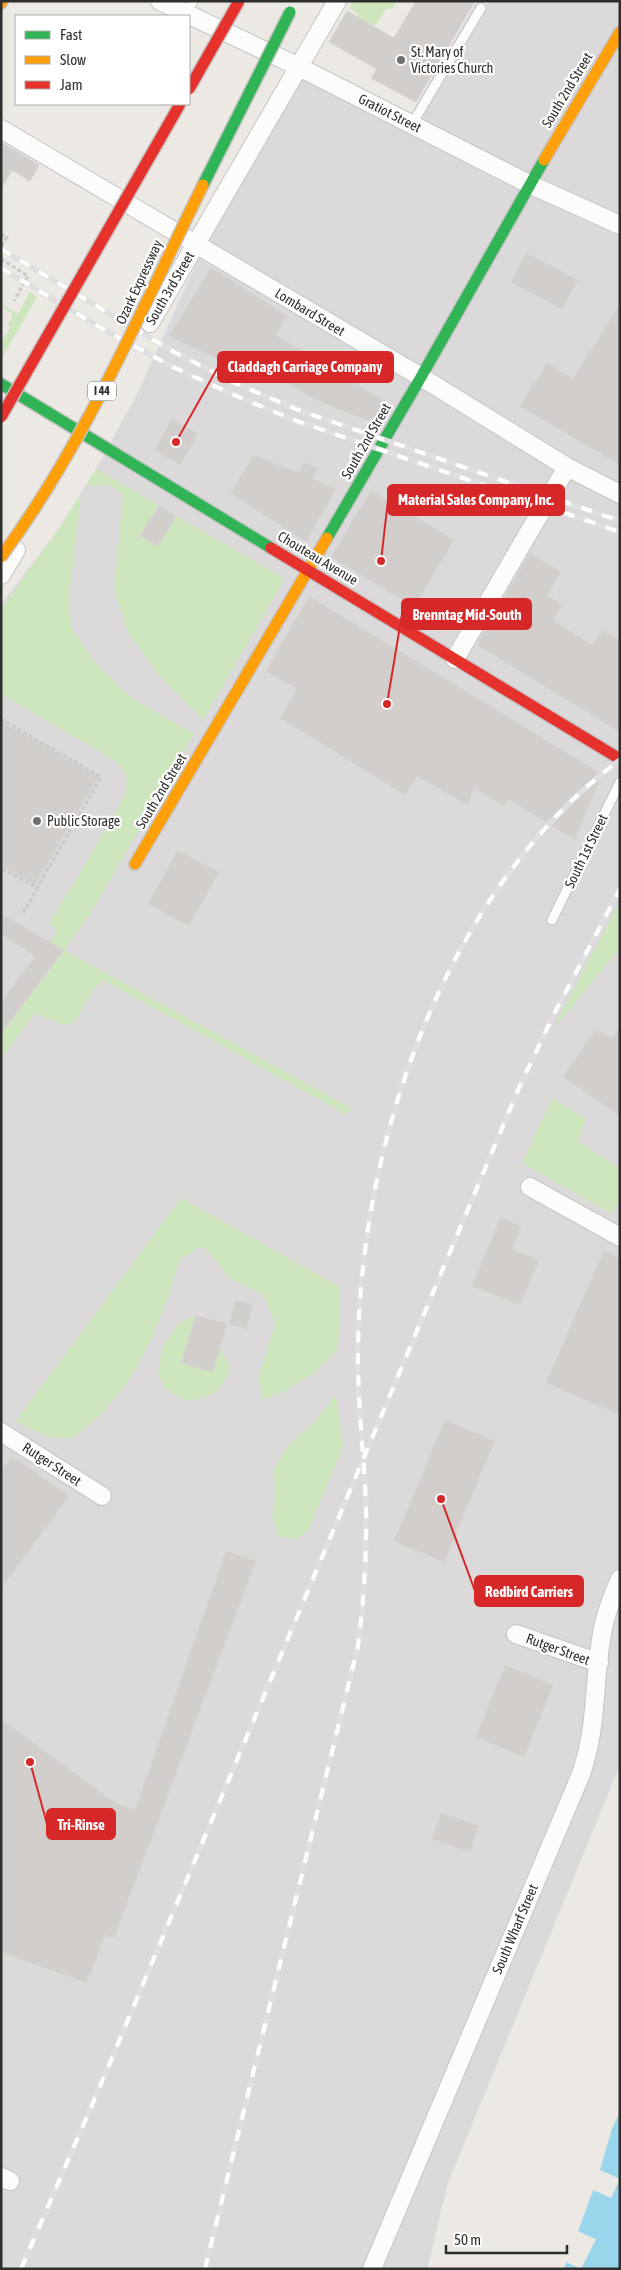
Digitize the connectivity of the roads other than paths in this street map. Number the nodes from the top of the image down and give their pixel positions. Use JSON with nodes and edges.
{"nodes":[{"id":1,"x":160,"y":1,"type":"edge"},
{"id":2,"x":239,"y":1,"type":"edge"},
{"id":3,"x":337,"y":1,"type":"edge"},
{"id":4,"x":190,"y":8,"type":"edge"},
{"id":5,"x":481,"y":8,"type":"dead end"},
{"id":6,"x":290,"y":12,"type":"dead end"},
{"id":7,"x":620,"y":32,"type":"edge"},
{"id":8,"x":299,"y":67,"type":"junction"},
{"id":9,"x":190,"y":87,"type":"edge"},
{"id":10,"x":179,"y":105,"type":"edge"},
{"id":11,"x":412,"y":124,"type":"junction"},
{"id":12,"x":1,"y":129,"type":"edge"},
{"id":13,"x":529,"y":184,"type":"junction"},
{"id":14,"x":620,"y":225,"type":"edge"},
{"id":15,"x":195,"y":244,"type":"junction"},
{"id":16,"x":421,"y":377,"type":"junction"},
{"id":17,"x":1,"y":384,"type":"edge"},
{"id":18,"x":1,"y":417,"type":"edge"},
{"id":19,"x":86,"y":435,"type":"junction"},
{"id":20,"x":567,"y":467,"type":"junction"},
{"id":21,"x":620,"y":494,"type":"edge"},
{"id":22,"x":1,"y":557,"type":"edge"},
{"id":23,"x":308,"y":569,"type":"junction"},
{"id":24,"x":1,"y":575,"type":"edge"},
{"id":25,"x":454,"y":659,"type":"junction"},
{"id":26,"x":620,"y":759,"type":"edge"},
{"id":27,"x":620,"y":782,"type":"edge"},
{"id":28,"x":134,"y":864,"type":"dead end"},
{"id":29,"x":552,"y":920,"type":"dead end"},
{"id":30,"x":530,"y":1187,"type":"dead end"},
{"id":31,"x":620,"y":1237,"type":"edge"},
{"id":32,"x":1,"y":1432,"type":"edge"},
{"id":33,"x":102,"y":1496,"type":"dead end"},
{"id":34,"x":620,"y":1579,"type":"edge"},
{"id":35,"x":516,"y":1634,"type":"dead end"},
{"id":36,"x":599,"y":1663,"type":"junction"},
{"id":37,"x":372,"y":2269,"type":"edge"}],
"edges":[{"from":1,"to":4,"type":"street","name":"Gratiot Street"},
{"from":2,"to":9,"type":"main road","bridge":true},
{"from":3,"to":8,"type":"street","name":"South 3rd Street"},
{"from":4,"to":8,"type":"street","name":"Gratiot Street"},
{"from":5,"to":11,"type":"lane"},
{"from":6,"to":22,"type":"main road","name":"Ozark Expressway","number":"I 44","bridge":true},
{"from":7,"to":13,"type":"main road","name":"South 2nd Street"},
{"from":8,"to":11,"type":"street","name":"Gratiot Street"},
{"from":8,"to":15,"type":"street","name":"South 3rd Street"},
{"from":10,"to":18,"type":"main road","bridge":true},
{"from":11,"to":13,"type":"street","name":"Gratiot Street"},
{"from":12,"to":15,"type":"street","name":"Lombard Street"},
{"from":13,"to":14,"type":"street","name":"Gratiot Street"},
{"from":13,"to":16,"type":"main road","name":"South 2nd Street"},
{"from":15,"to":16,"type":"street","name":"Lombard Street"},
{"from":15,"to":19,"type":"street","name":"South 3rd Street"},
{"from":16,"to":20,"type":"street","name":"Lombard Street"},
{"from":16,"to":23,"type":"main road","name":"South 2nd Street"},
{"from":17,"to":19,"type":"main road","name":"Chouteau Avenue"},
{"from":19,"to":23,"type":"main road","name":"Chouteau Avenue"},
{"from":19,"to":24,"type":"street","name":"South 3rd Street"},
{"from":20,"to":21,"type":"street","name":"Lombard Street"},
{"from":20,"to":25,"type":"street"},
{"from":23,"to":25,"type":"main road","name":"Chouteau Avenue"},
{"from":23,"to":28,"type":"main road","name":"South 2nd Street"},
{"from":25,"to":26,"type":"main road","name":"Chouteau Avenue"},
{"from":27,"to":29,"type":"lane","name":"South 1st Street"},
{"from":30,"to":31,"type":"street"},
{"from":32,"to":33,"type":"street","name":"Rutger Street"},
{"from":34,"to":36,"type":"street","name":"South Wharf Street"},
{"from":35,"to":36,"type":"street","name":"Rutger Street"},
{"from":36,"to":37,"type":"street","name":"South Wharf Street"}]}
